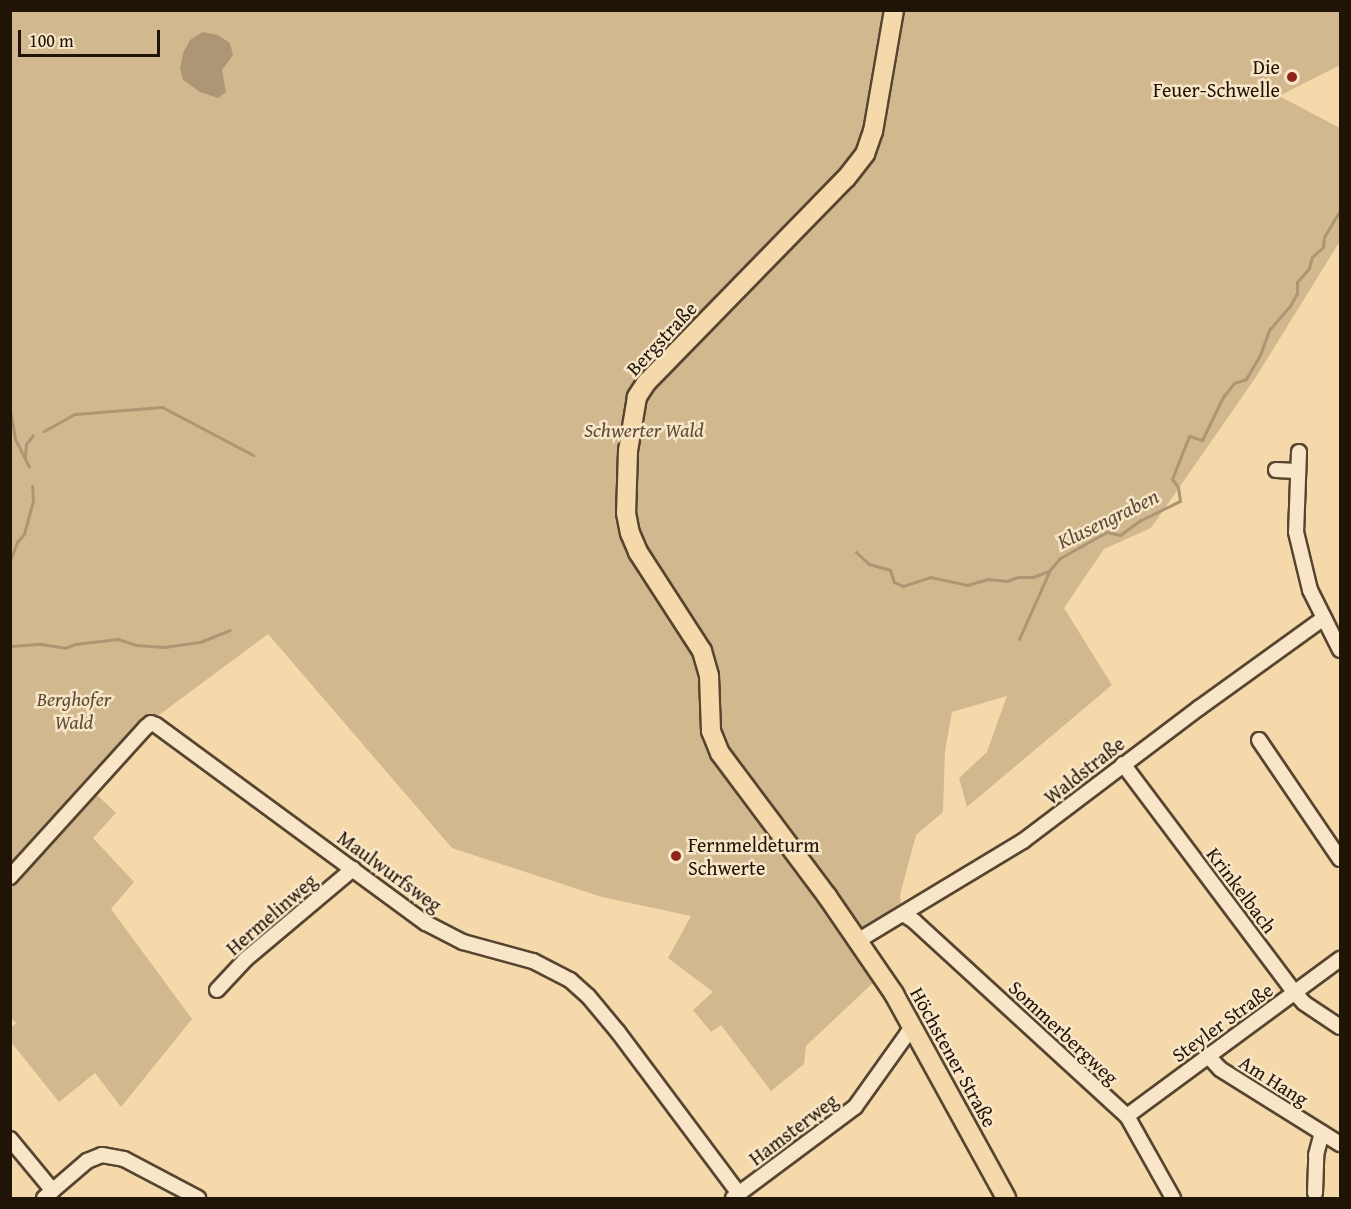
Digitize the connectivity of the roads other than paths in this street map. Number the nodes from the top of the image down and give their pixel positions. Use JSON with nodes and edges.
{"nodes":[{"id":1,"x":894,"y":10,"type":"edge"},
{"id":2,"x":1299,"y":452,"type":"dead end"},
{"id":3,"x":1276,"y":470,"type":"dead end"},
{"id":4,"x":1296,"y":471,"type":"junction"},
{"id":5,"x":1324,"y":618,"type":"junction"},
{"id":6,"x":1341,"y":650,"type":"edge"},
{"id":7,"x":1259,"y":740,"type":"dead end"},
{"id":8,"x":1123,"y":764,"type":"junction"},
{"id":9,"x":1341,"y":859,"type":"edge"},
{"id":10,"x":353,"y":869,"type":"junction"},
{"id":11,"x":10,"y":877,"type":"edge"},
{"id":12,"x":903,"y":914,"type":"junction"},
{"id":13,"x":859,"y":940,"type":"junction"},
{"id":14,"x":1341,"y":959,"type":"edge"},
{"id":15,"x":217,"y":990,"type":"dead end"},
{"id":16,"x":1295,"y":993,"type":"junction"},
{"id":17,"x":1341,"y":1027,"type":"edge"},
{"id":18,"x":915,"y":1029,"type":"junction"},
{"id":19,"x":1209,"y":1057,"type":"junction"},
{"id":20,"x":1127,"y":1116,"type":"junction"},
{"id":21,"x":1322,"y":1133,"type":"junction"},
{"id":22,"x":10,"y":1139,"type":"edge"},
{"id":23,"x":1341,"y":1144,"type":"edge"},
{"id":24,"x":1315,"y":1193,"type":"dead end"},
{"id":25,"x":49,"y":1195,"type":"edge"},
{"id":26,"x":736,"y":1196,"type":"edge"},
{"id":27,"x":198,"y":1198,"type":"edge"},
{"id":28,"x":1006,"y":1198,"type":"edge"},
{"id":29,"x":1173,"y":1198,"type":"edge"}],
"edges":[{"from":1,"to":13,"type":"main road","name":"Bergstraße"},
{"from":2,"to":4,"type":"street"},
{"from":3,"to":4,"type":"street"},
{"from":4,"to":5,"type":"street"},
{"from":5,"to":6,"type":"street"},
{"from":5,"to":8,"type":"street","name":"Waldstraße"},
{"from":7,"to":9,"type":"street"},
{"from":8,"to":12,"type":"street","name":"Waldstraße"},
{"from":8,"to":16,"type":"street","name":"Krinkelbach"},
{"from":10,"to":11,"type":"street","name":"Maulwurfsweg"},
{"from":10,"to":15,"type":"street","name":"Hermelinweg"},
{"from":10,"to":26,"type":"street","name":"Maulwurfsweg"},
{"from":12,"to":13,"type":"street","name":"Waldstraße"},
{"from":12,"to":20,"type":"street","name":"Sommerbergweg"},
{"from":13,"to":18,"type":"main road","name":"Höchstener Straße"},
{"from":14,"to":16,"type":"street","name":"Steyler Straße"},
{"from":16,"to":17,"type":"street","name":"Krinkelbach"},
{"from":16,"to":19,"type":"street","name":"Steyler Straße"},
{"from":18,"to":26,"type":"street","name":"Hamsterweg"},
{"from":18,"to":28,"type":"main road","name":"Höchstener Straße"},
{"from":19,"to":20,"type":"street","name":"Steyler Straße"},
{"from":19,"to":21,"type":"street","name":"Am Hang"},
{"from":20,"to":29,"type":"street","name":"Sommerbergweg"},
{"from":21,"to":23,"type":"street","name":"Am Hang"},
{"from":21,"to":24,"type":"street"},
{"from":22,"to":25,"type":"street"},
{"from":25,"to":27,"type":"street"}]}
